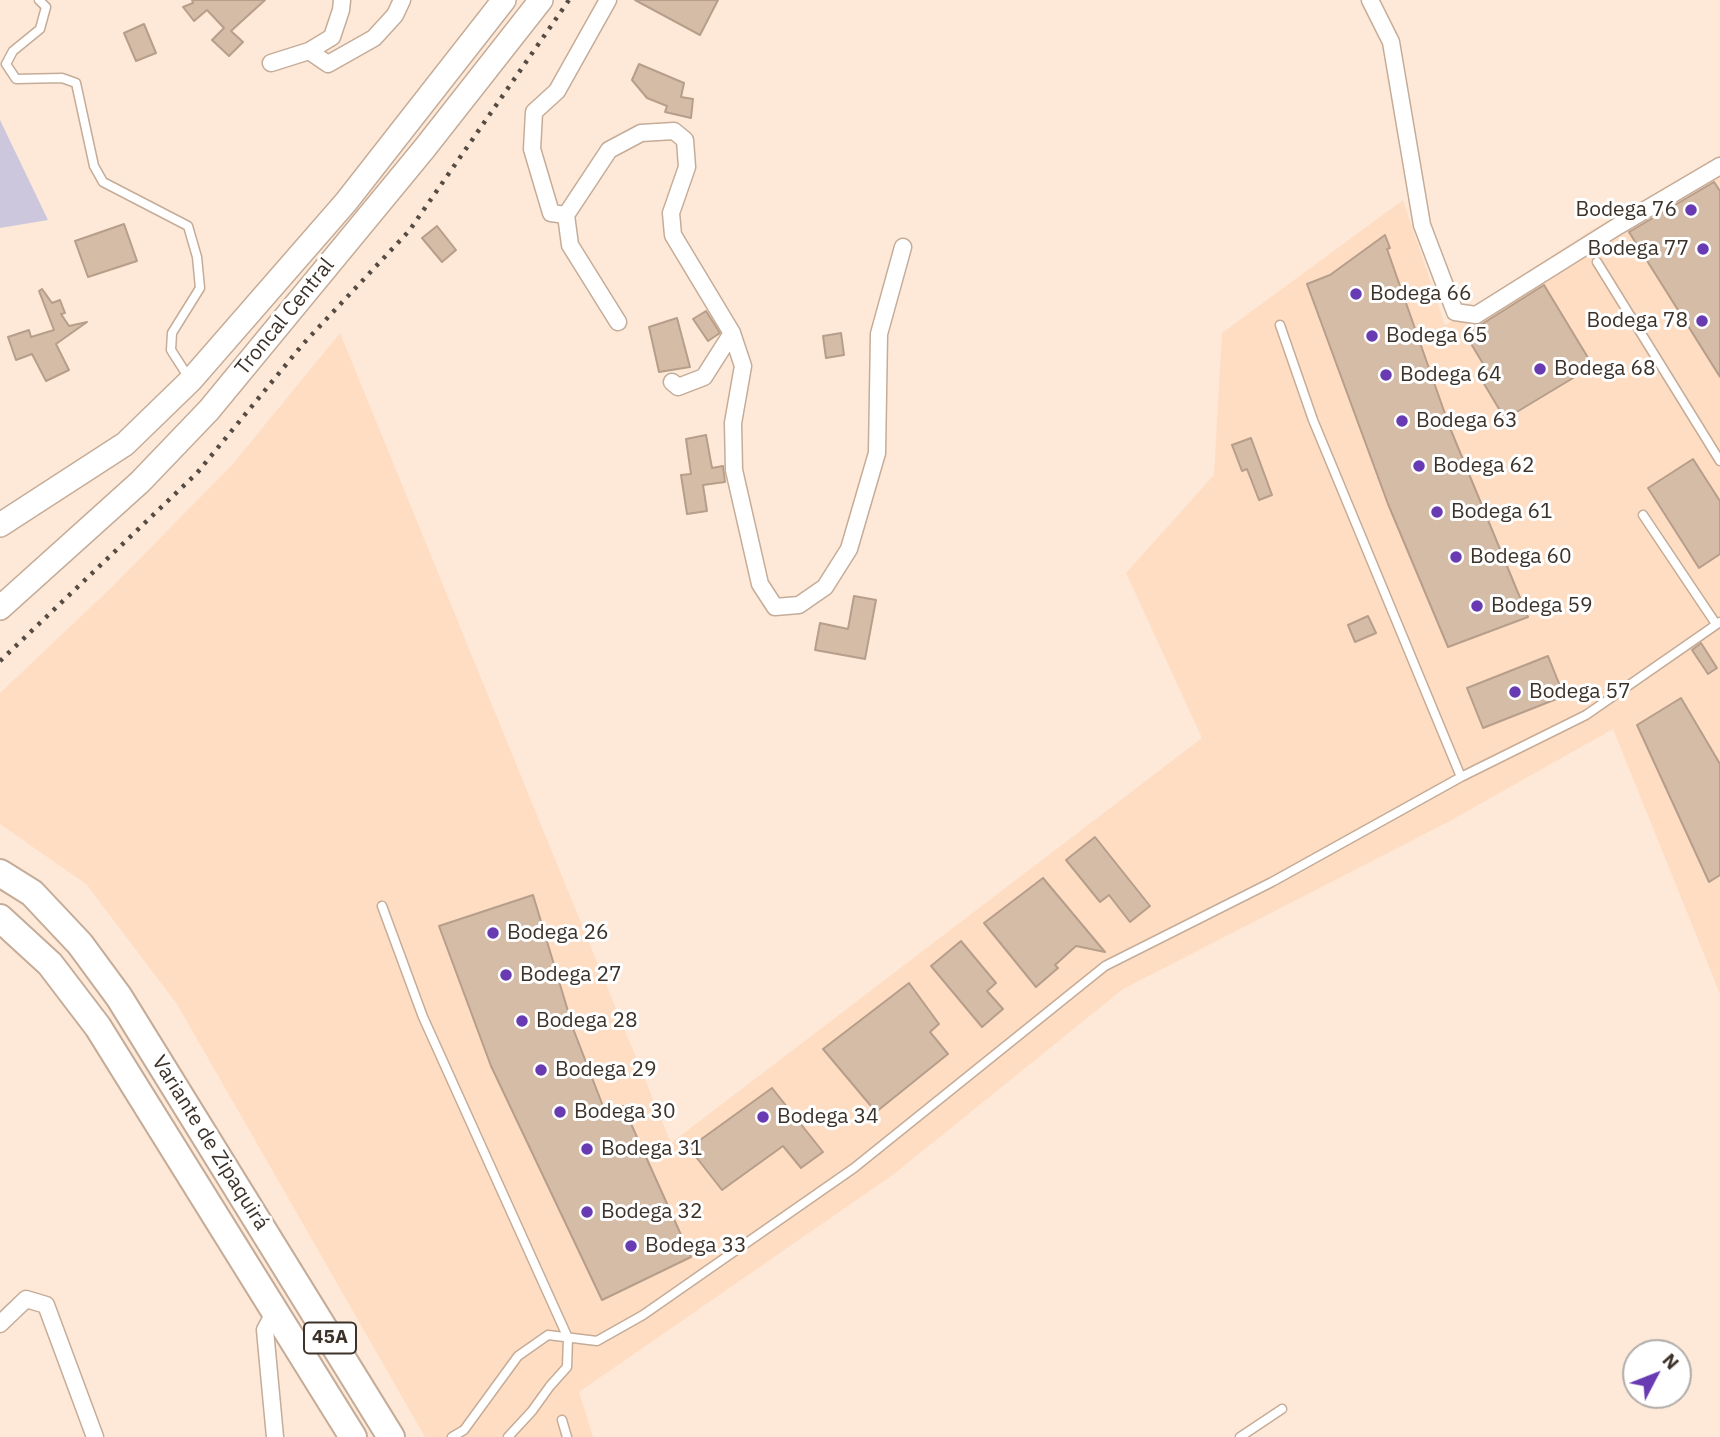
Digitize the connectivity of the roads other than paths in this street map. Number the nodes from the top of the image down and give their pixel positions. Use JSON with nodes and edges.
{"nodes":[{"id":1,"x":39,"y":0,"type":"edge"},
{"id":2,"x":342,"y":0,"type":"edge"},
{"id":3,"x":402,"y":0,"type":"edge"},
{"id":4,"x":504,"y":0,"type":"edge"},
{"id":5,"x":541,"y":0,"type":"edge"},
{"id":6,"x":608,"y":0,"type":"edge"},
{"id":7,"x":1370,"y":0,"type":"edge"},
{"id":8,"x":309,"y":51,"type":"junction"},
{"id":9,"x":271,"y":63,"type":"dead end"},
{"id":10,"x":1720,"y":166,"type":"edge"},
{"id":11,"x":566,"y":215,"type":"junction"},
{"id":12,"x":903,"y":247,"type":"dead end"},
{"id":13,"x":1597,"y":262,"type":"dead end"},
{"id":14,"x":618,"y":322,"type":"dead end"},
{"id":15,"x":1280,"y":325,"type":"dead end"},
{"id":16,"x":732,"y":333,"type":"junction"},
{"id":17,"x":191,"y":380,"type":"junction"},
{"id":18,"x":672,"y":382,"type":"dead end"},
{"id":19,"x":1720,"y":461,"type":"edge"},
{"id":20,"x":1643,"y":515,"type":"dead end"},
{"id":21,"x":0,"y":525,"type":"edge"},
{"id":22,"x":0,"y":608,"type":"edge"},
{"id":23,"x":1718,"y":623,"type":"edge"},
{"id":24,"x":1461,"y":777,"type":"junction"},
{"id":25,"x":0,"y":873,"type":"edge"},
{"id":26,"x":382,"y":906,"type":"dead end"},
{"id":27,"x":0,"y":918,"type":"edge"},
{"id":28,"x":275,"y":1311,"type":"junction"},
{"id":29,"x":0,"y":1324,"type":"edge"},
{"id":30,"x":568,"y":1338,"type":"junction"},
{"id":31,"x":1282,"y":1409,"type":"dead end"},
{"id":32,"x":562,"y":1420,"type":"dead end"},
{"id":33,"x":95,"y":1437,"type":"edge"},
{"id":34,"x":275,"y":1437,"type":"edge"},
{"id":35,"x":353,"y":1437,"type":"edge"},
{"id":36,"x":391,"y":1437,"type":"edge"},
{"id":37,"x":452,"y":1437,"type":"edge"},
{"id":38,"x":508,"y":1437,"type":"edge"},
{"id":39,"x":567,"y":1437,"type":"edge"},
{"id":40,"x":1240,"y":1437,"type":"edge"}],
"edges":[{"from":1,"to":17,"type":"lane"},
{"from":2,"to":8,"type":"street"},
{"from":3,"to":8,"type":"street"},
{"from":4,"to":17,"type":"main road","name":"Troncal Central"},
{"from":5,"to":22,"type":"main road","name":"Troncal Central"},
{"from":6,"to":11,"type":"street"},
{"from":7,"to":10,"type":"street"},
{"from":8,"to":9,"type":"street"},
{"from":11,"to":14,"type":"street"},
{"from":11,"to":16,"type":"street"},
{"from":12,"to":16,"type":"street"},
{"from":13,"to":19,"type":"lane"},
{"from":15,"to":24,"type":"lane"},
{"from":16,"to":18,"type":"street"},
{"from":17,"to":21,"type":"main road","name":"Troncal Central"},
{"from":20,"to":23,"type":"lane"},
{"from":23,"to":24,"type":"lane"},
{"from":24,"to":30,"type":"lane"},
{"from":25,"to":36,"type":"highway","name":"Variante de Zipaquirá","number":"45A"},
{"from":26,"to":30,"type":"lane"},
{"from":27,"to":28,"type":"highway","name":"Variante de Zipaquirá"},
{"from":28,"to":34,"type":"street"},
{"from":28,"to":35,"type":"highway","name":"Variante de Zipaquirá"},
{"from":29,"to":33,"type":"street"},
{"from":30,"to":37,"type":"lane"},
{"from":30,"to":38,"type":"lane"},
{"from":31,"to":40,"type":"lane"},
{"from":32,"to":39,"type":"lane"}]}
